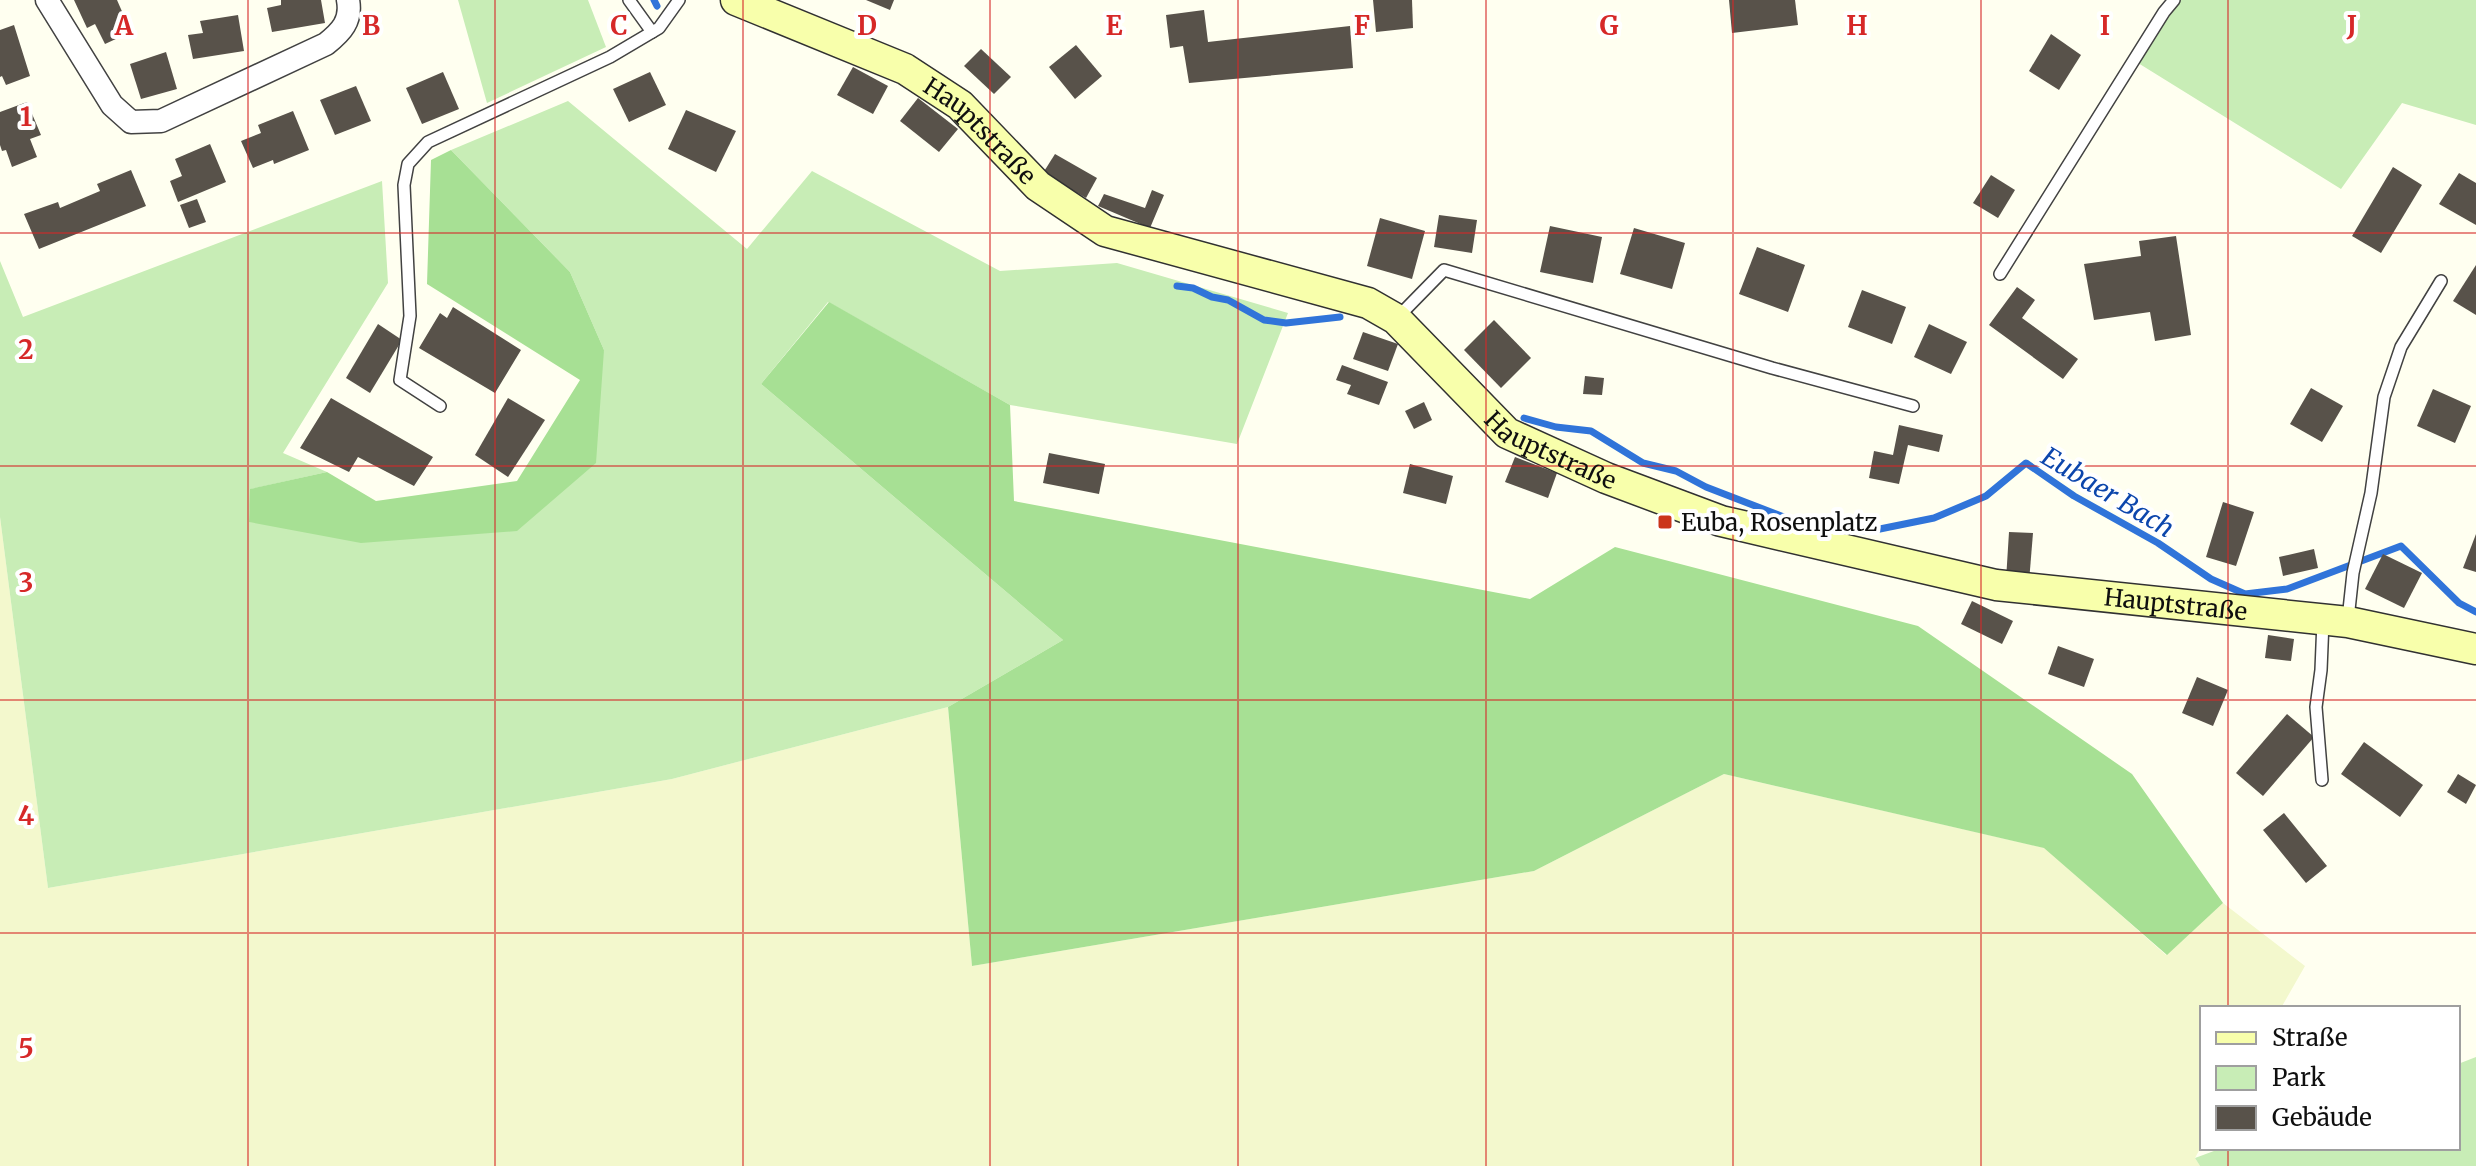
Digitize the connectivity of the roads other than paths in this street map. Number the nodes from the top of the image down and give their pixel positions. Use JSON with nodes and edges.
{"nodes":[{"id":1,"x":47,"y":0,"type":"edge"},
{"id":2,"x":348,"y":0,"type":"edge"},
{"id":3,"x":629,"y":0,"type":"edge"},
{"id":4,"x":679,"y":0,"type":"edge"},
{"id":5,"x":736,"y":0,"type":"edge"},
{"id":6,"x":2174,"y":0,"type":"edge"},
{"id":7,"x":652,"y":32,"type":"junction"},
{"id":8,"x":2000,"y":274,"type":"dead end"},
{"id":9,"x":2441,"y":281,"type":"dead end"},
{"id":10,"x":1396,"y":319,"type":"junction"},
{"id":11,"x":440,"y":406,"type":"dead end"},
{"id":12,"x":1913,"y":406,"type":"dead end"},
{"id":13,"x":2336,"y":620,"type":"junction"},
{"id":14,"x":2476,"y":649,"type":"edge"},
{"id":15,"x":2322,"y":780,"type":"dead end"}],
"edges":[{"from":1,"to":2,"type":"street"},
{"from":3,"to":7,"type":"lane"},
{"from":4,"to":7,"type":"lane"},
{"from":5,"to":10,"type":"street","name":"Hauptstraße"},
{"from":6,"to":8,"type":"lane"},
{"from":7,"to":11,"type":"lane"},
{"from":9,"to":13,"type":"lane"},
{"from":10,"to":12,"type":"lane"},
{"from":10,"to":13,"type":"street","name":"Hauptstraße"},
{"from":13,"to":14,"type":"street","name":"Hauptstraße"},
{"from":13,"to":15,"type":"lane"}]}
